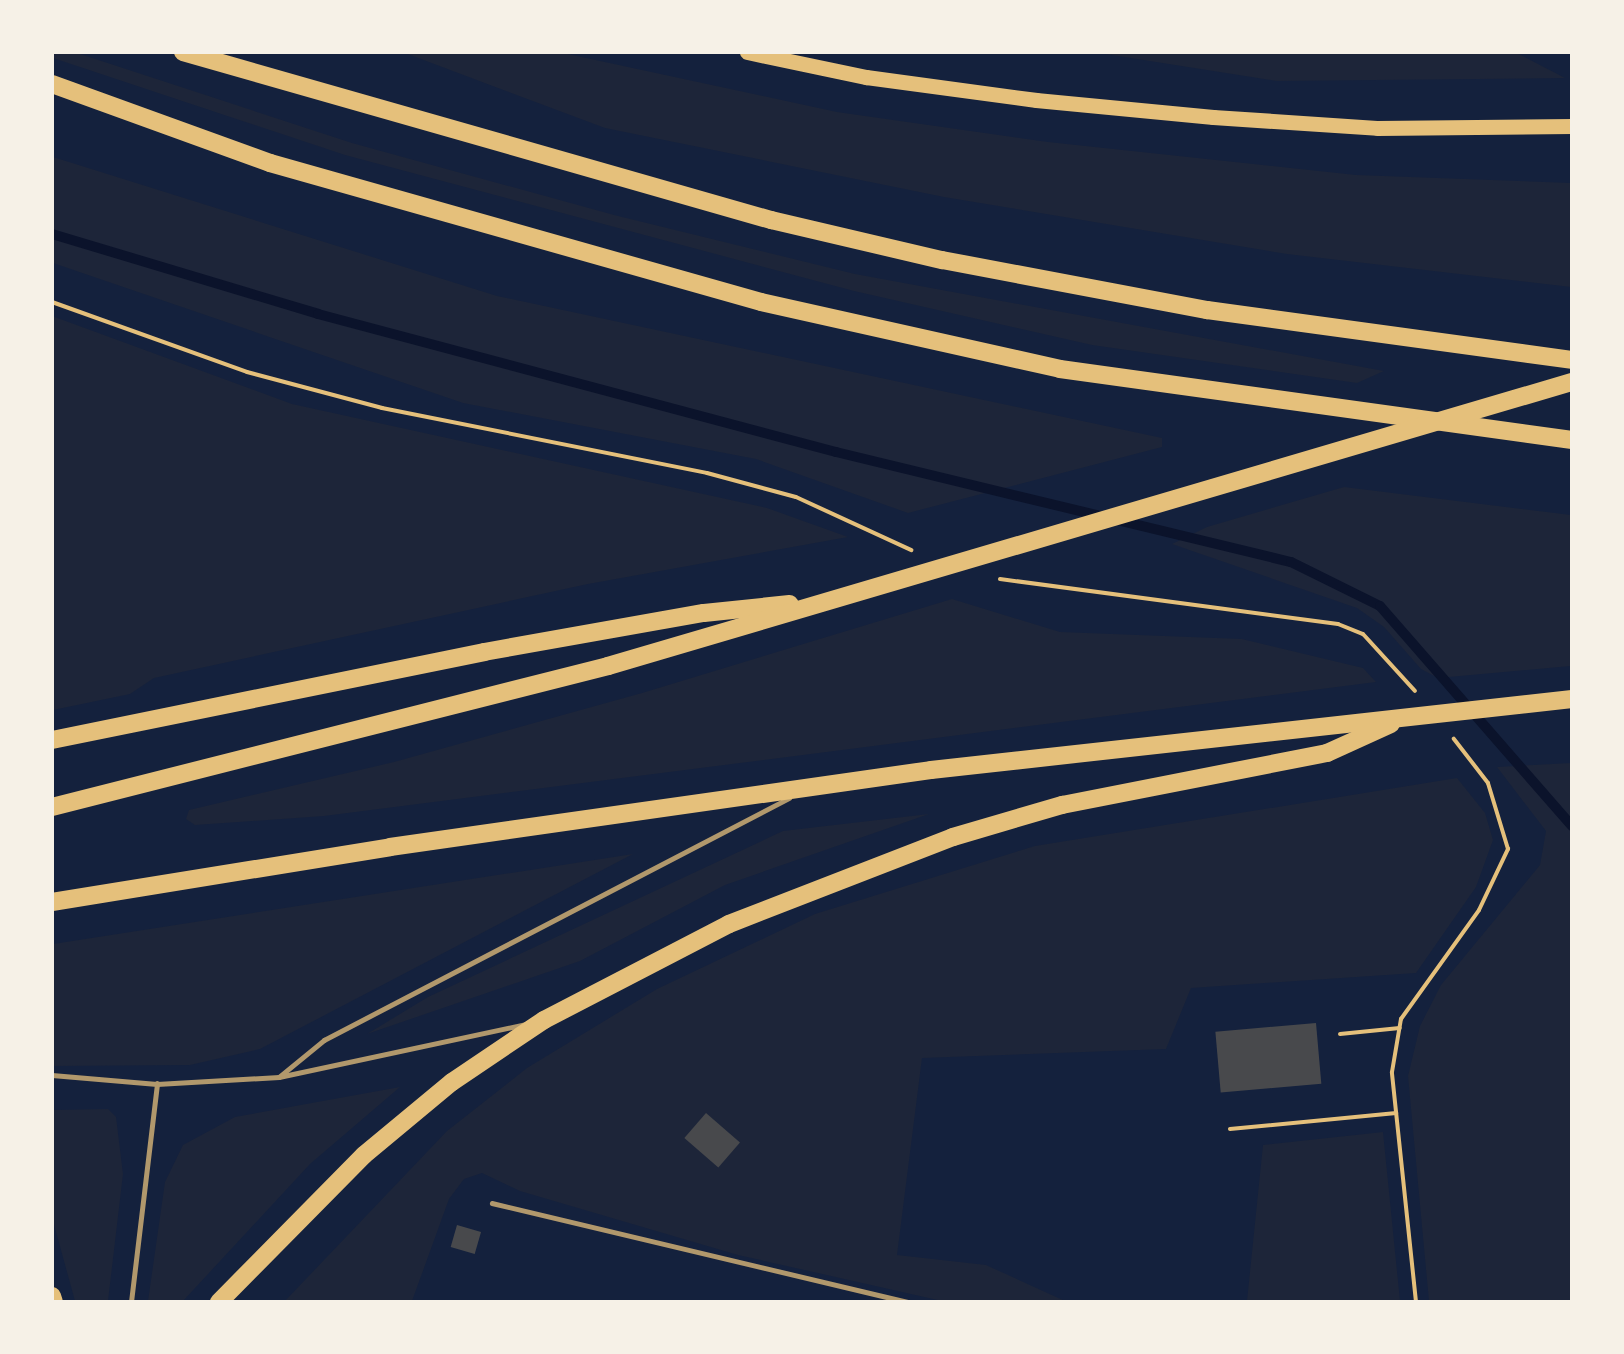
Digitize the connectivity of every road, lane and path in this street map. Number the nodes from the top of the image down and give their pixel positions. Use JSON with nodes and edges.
{"nodes":[{"id":1,"x":183,"y":52,"type":"edge"},
{"id":2,"x":747,"y":52,"type":"edge"},
{"id":3,"x":52,"y":84,"type":"edge"},
{"id":4,"x":1564,"y":126,"type":"edge"},
{"id":5,"x":52,"y":302,"type":"edge"},
{"id":6,"x":1572,"y":360,"type":"edge"},
{"id":7,"x":1572,"y":382,"type":"edge"},
{"id":8,"x":1572,"y":440,"type":"edge"},
{"id":9,"x":914,"y":551,"type":"dead end"},
{"id":10,"x":993,"y":577,"type":"dead end"},
{"id":11,"x":833,"y":600,"type":"junction"},
{"id":12,"x":1421,"y":698,"type":"dead end"},
{"id":13,"x":1572,"y":699,"type":"edge"},
{"id":14,"x":1406,"y":717,"type":"junction"},
{"id":15,"x":1449,"y":732,"type":"dead end"},
{"id":16,"x":52,"y":740,"type":"edge"},
{"id":17,"x":811,"y":787,"type":"junction"},
{"id":18,"x":52,"y":807,"type":"edge"},
{"id":19,"x":52,"y":902,"type":"edge"},
{"id":20,"x":544,"y":1020,"type":"junction"},
{"id":21,"x":1400,"y":1028,"type":"junction"},
{"id":22,"x":1340,"y":1034,"type":"dead end"},
{"id":23,"x":52,"y":1076,"type":"edge"},
{"id":24,"x":279,"y":1077,"type":"junction"},
{"id":25,"x":157,"y":1084,"type":"junction"},
{"id":26,"x":1396,"y":1113,"type":"junction"},
{"id":27,"x":1230,"y":1128,"type":"dead end"},
{"id":28,"x":492,"y":1203,"type":"dead end"},
{"id":29,"x":52,"y":1296,"type":"edge"},
{"id":30,"x":54,"y":1302,"type":"edge"},
{"id":31,"x":131,"y":1302,"type":"edge"},
{"id":32,"x":219,"y":1302,"type":"edge"},
{"id":33,"x":908,"y":1302,"type":"edge"},
{"id":34,"x":1416,"y":1302,"type":"edge"}],
"edges":[{"from":1,"to":6,"type":"highway"},
{"from":2,"to":4,"type":"main road"},
{"from":3,"to":8,"type":"highway"},
{"from":5,"to":9,"type":"path"},
{"from":7,"to":11,"type":"highway"},
{"from":10,"to":12,"type":"path"},
{"from":11,"to":16,"type":"highway"},
{"from":11,"to":18,"type":"highway"},
{"from":13,"to":14,"type":"highway"},
{"from":14,"to":17,"type":"highway"},
{"from":14,"to":20,"type":"highway"},
{"from":15,"to":21,"type":"path"},
{"from":17,"to":19,"type":"highway"},
{"from":17,"to":24,"type":"lane"},
{"from":20,"to":24,"type":"lane"},
{"from":20,"to":32,"type":"highway"},
{"from":21,"to":22,"type":"path"},
{"from":21,"to":26,"type":"path"},
{"from":23,"to":25,"type":"lane"},
{"from":24,"to":25,"type":"lane"},
{"from":25,"to":31,"type":"lane"},
{"from":26,"to":27,"type":"path"},
{"from":26,"to":34,"type":"path"},
{"from":28,"to":33,"type":"lane"},
{"from":29,"to":30,"type":"highway"}]}
